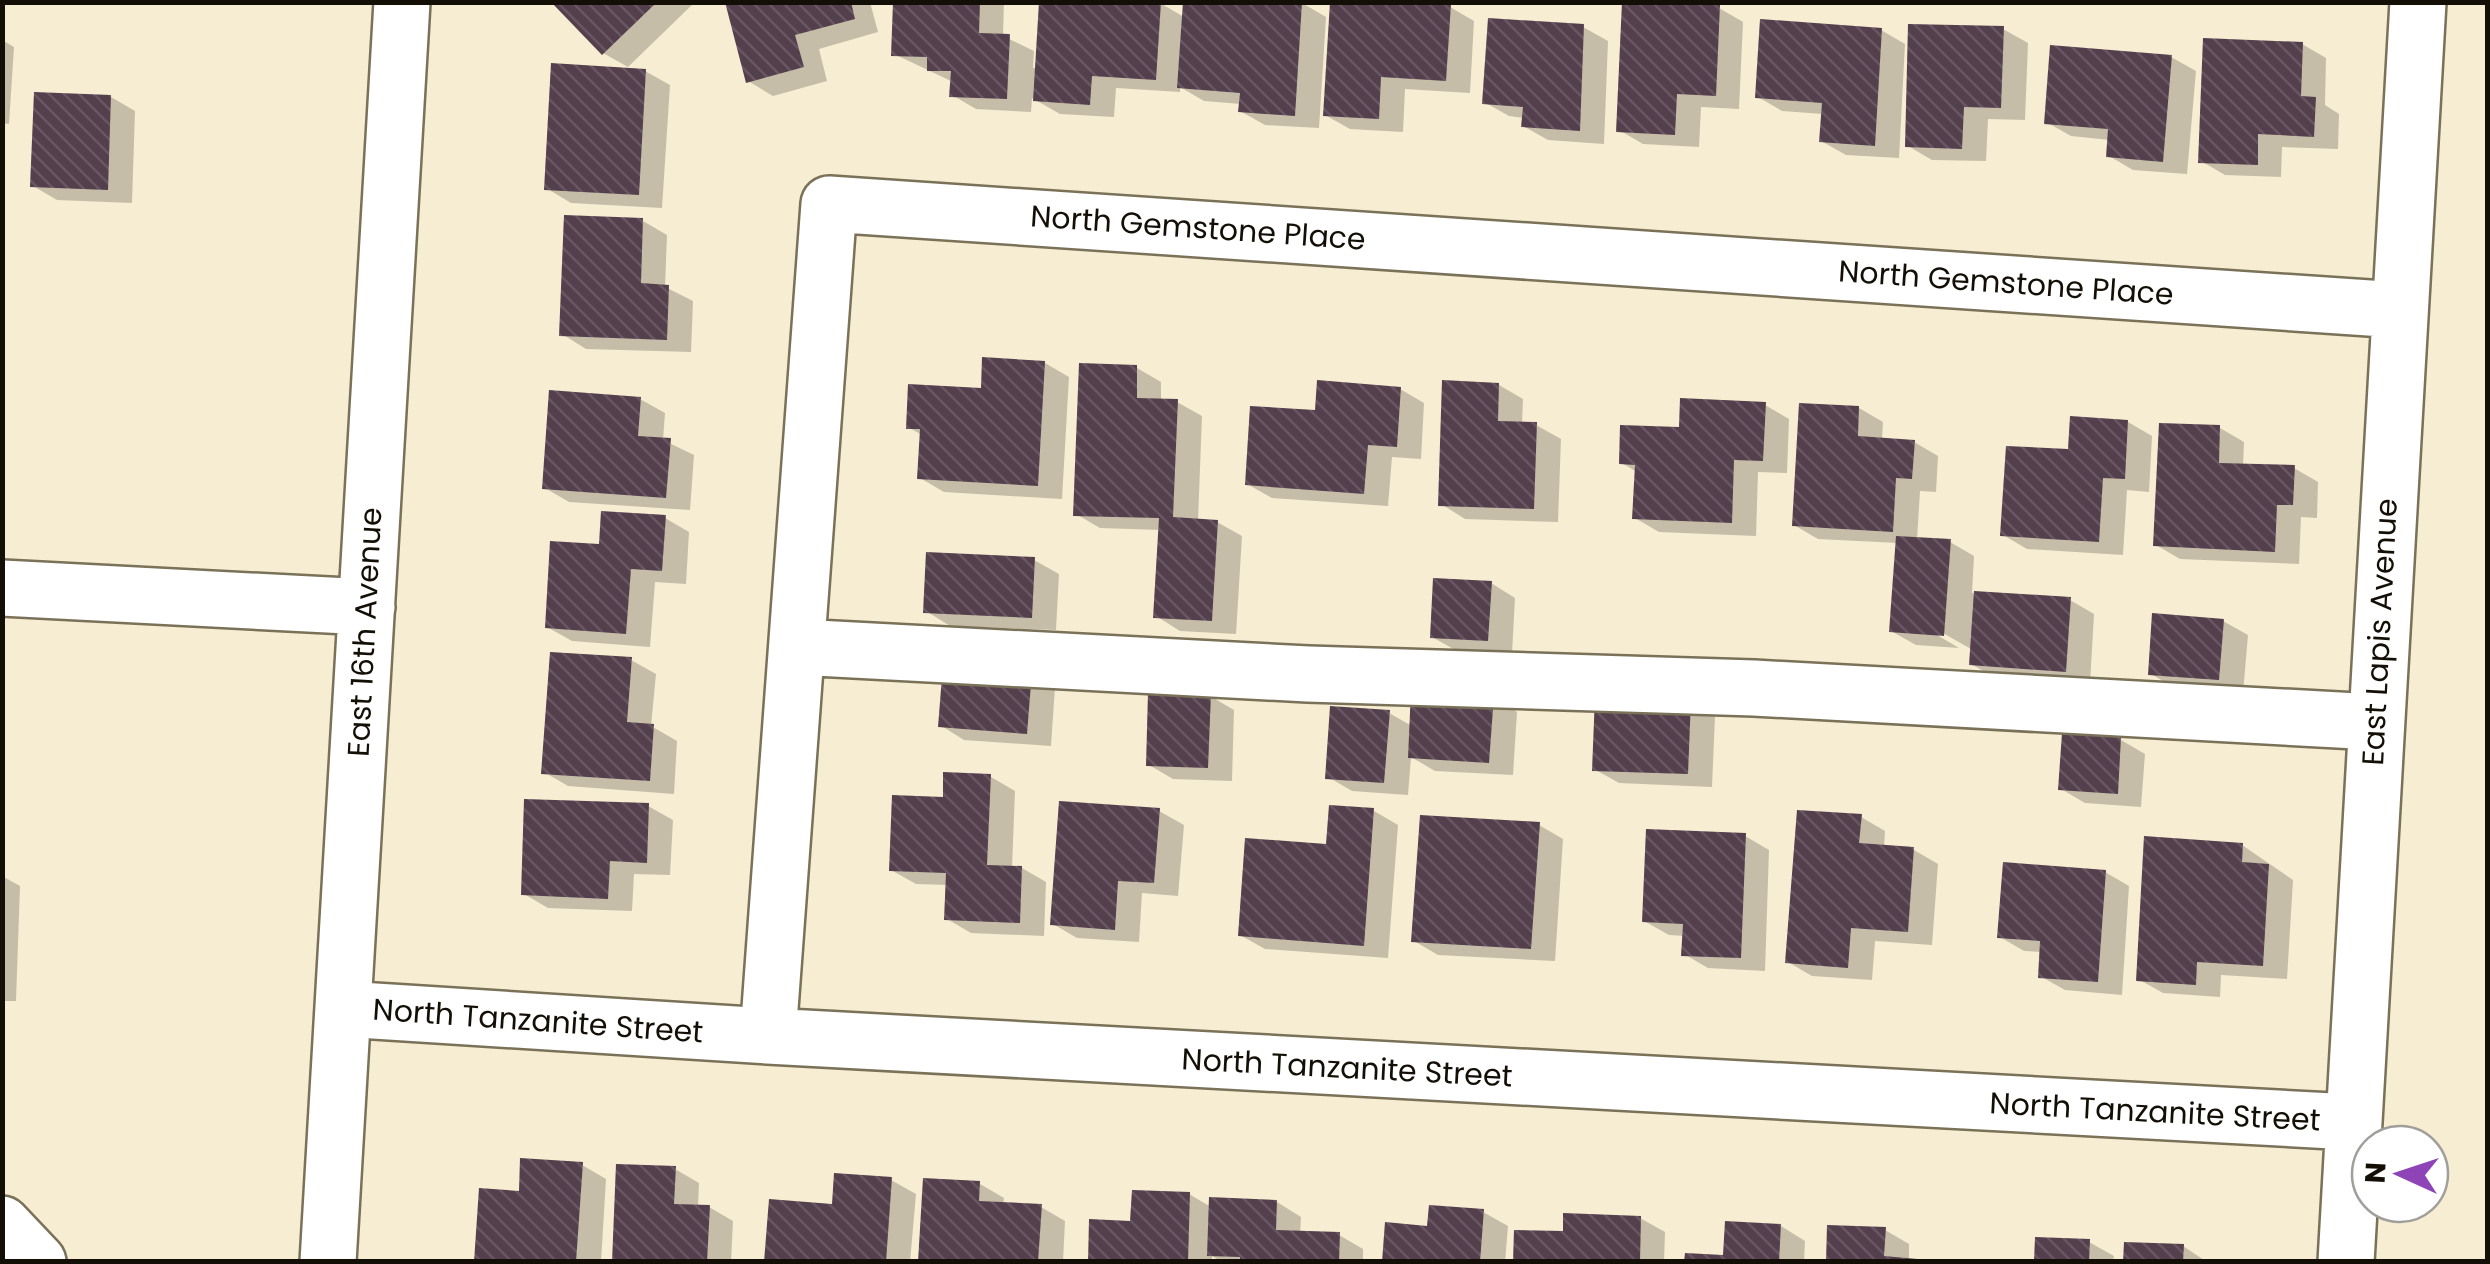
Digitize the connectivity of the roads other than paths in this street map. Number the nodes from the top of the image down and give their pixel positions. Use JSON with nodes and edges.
{"nodes":[{"id":1,"x":402,"y":2,"type":"edge"},
{"id":2,"x":2418,"y":2,"type":"edge"},
{"id":3,"x":2400,"y":310,"type":"junction"},
{"id":4,"x":13,"y":599,"type":"edge"},
{"id":5,"x":366,"y":607,"type":"junction"},
{"id":6,"x":797,"y":646,"type":"junction"},
{"id":7,"x":2375,"y":722,"type":"junction"},
{"id":8,"x":343,"y":1009,"type":"junction"},
{"id":9,"x":768,"y":1036,"type":"junction"},
{"id":10,"x":2351,"y":1122,"type":"junction"},
{"id":11,"x":2,"y":1224,"type":"edge"},
{"id":12,"x":38,"y":1262,"type":"edge"},
{"id":13,"x":328,"y":1262,"type":"edge"},
{"id":14,"x":2346,"y":1262,"type":"edge"}],
"edges":[{"from":1,"to":5,"type":"street","name":"East 16th Avenue"},
{"from":2,"to":3,"type":"street","name":"East Lapis Avenue"},
{"from":3,"to":6,"type":"street","name":"North Gemstone Place"},
{"from":3,"to":7,"type":"street","name":"East Lapis Avenue"},
{"from":4,"to":5,"type":"street"},
{"from":5,"to":8,"type":"street","name":"East 16th Avenue"},
{"from":6,"to":7,"type":"street"},
{"from":6,"to":9,"type":"street","name":"North Gemstone Place"},
{"from":7,"to":10,"type":"street","name":"East Lapis Avenue"},
{"from":8,"to":9,"type":"street","name":"North Tanzanite Street"},
{"from":8,"to":13,"type":"street","name":"East 16th Avenue"},
{"from":9,"to":10,"type":"street","name":"North Tanzanite Street"},
{"from":10,"to":14,"type":"street","name":"East Lapis Avenue"},
{"from":11,"to":12,"type":"street"}]}
